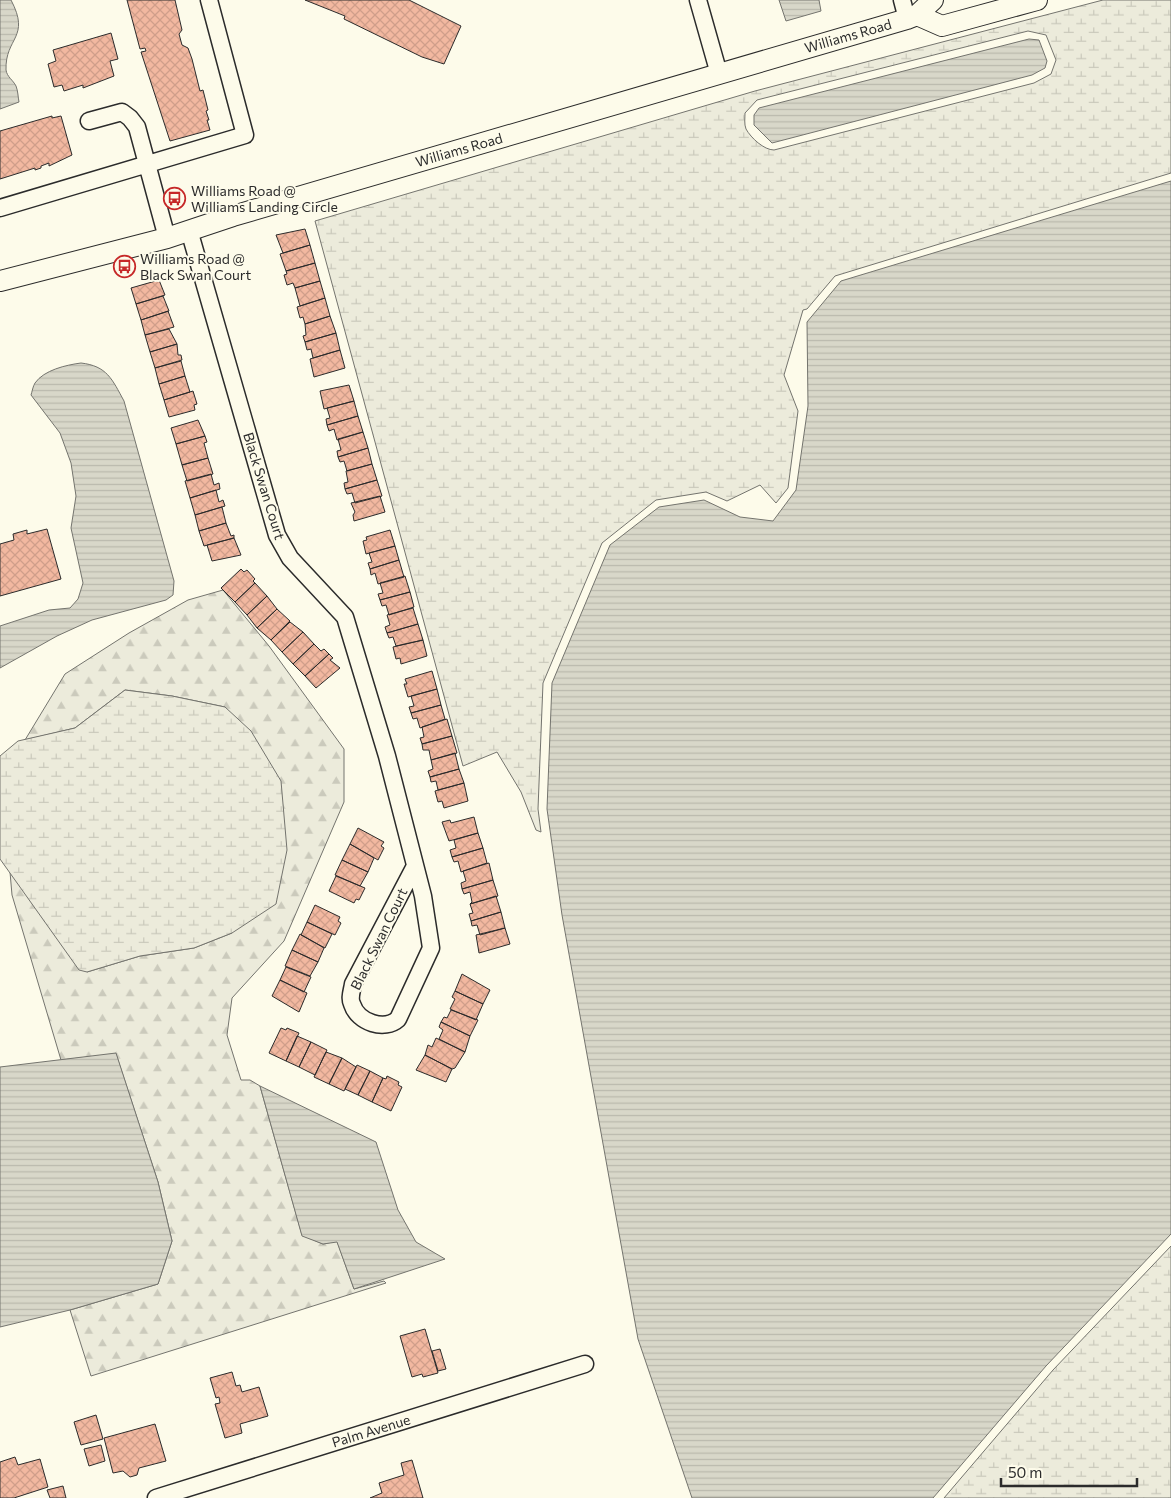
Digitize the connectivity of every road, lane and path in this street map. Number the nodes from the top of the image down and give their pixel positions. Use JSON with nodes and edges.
{"nodes":[{"id":1,"x":209,"y":0,"type":"edge"},
{"id":2,"x":698,"y":0,"type":"edge"},
{"id":3,"x":932,"y":0,"type":"edge"},
{"id":4,"x":1037,"y":0,"type":"edge"},
{"id":5,"x":909,"y":11,"type":"edge"},
{"id":6,"x":719,"y":74,"type":"junction"},
{"id":7,"x":89,"y":121,"type":"dead end"},
{"id":8,"x":146,"y":165,"type":"junction"},
{"id":9,"x":0,"y":208,"type":"edge"},
{"id":10,"x":189,"y":230,"type":"junction"},
{"id":11,"x":167,"y":238,"type":"junction"},
{"id":12,"x":0,"y":281,"type":"edge"},
{"id":13,"x":415,"y":866,"type":"junction"},
{"id":14,"x":586,"y":1364,"type":"dead end"},
{"id":15,"x":156,"y":1498,"type":"edge"}],
"edges":[{"from":1,"to":8,"type":"street"},
{"from":2,"to":6,"type":"street"},
{"from":3,"to":5,"type":"street"},
{"from":4,"to":5,"type":"street"},
{"from":5,"to":6,"type":"street","name":"Williams Road"},
{"from":6,"to":10,"type":"street","name":"Williams Road"},
{"from":7,"to":8,"type":"street"},
{"from":8,"to":9,"type":"street"},
{"from":8,"to":11,"type":"street"},
{"from":10,"to":11,"type":"street","name":"Williams Road"},
{"from":10,"to":13,"type":"street","name":"Black Swan Court"},
{"from":11,"to":12,"type":"street","name":"Williams Road"},
{"from":13,"to":13,"type":"street","name":"Black Swan Court"},
{"from":14,"to":15,"type":"street","name":"Palm Avenue"}]}
